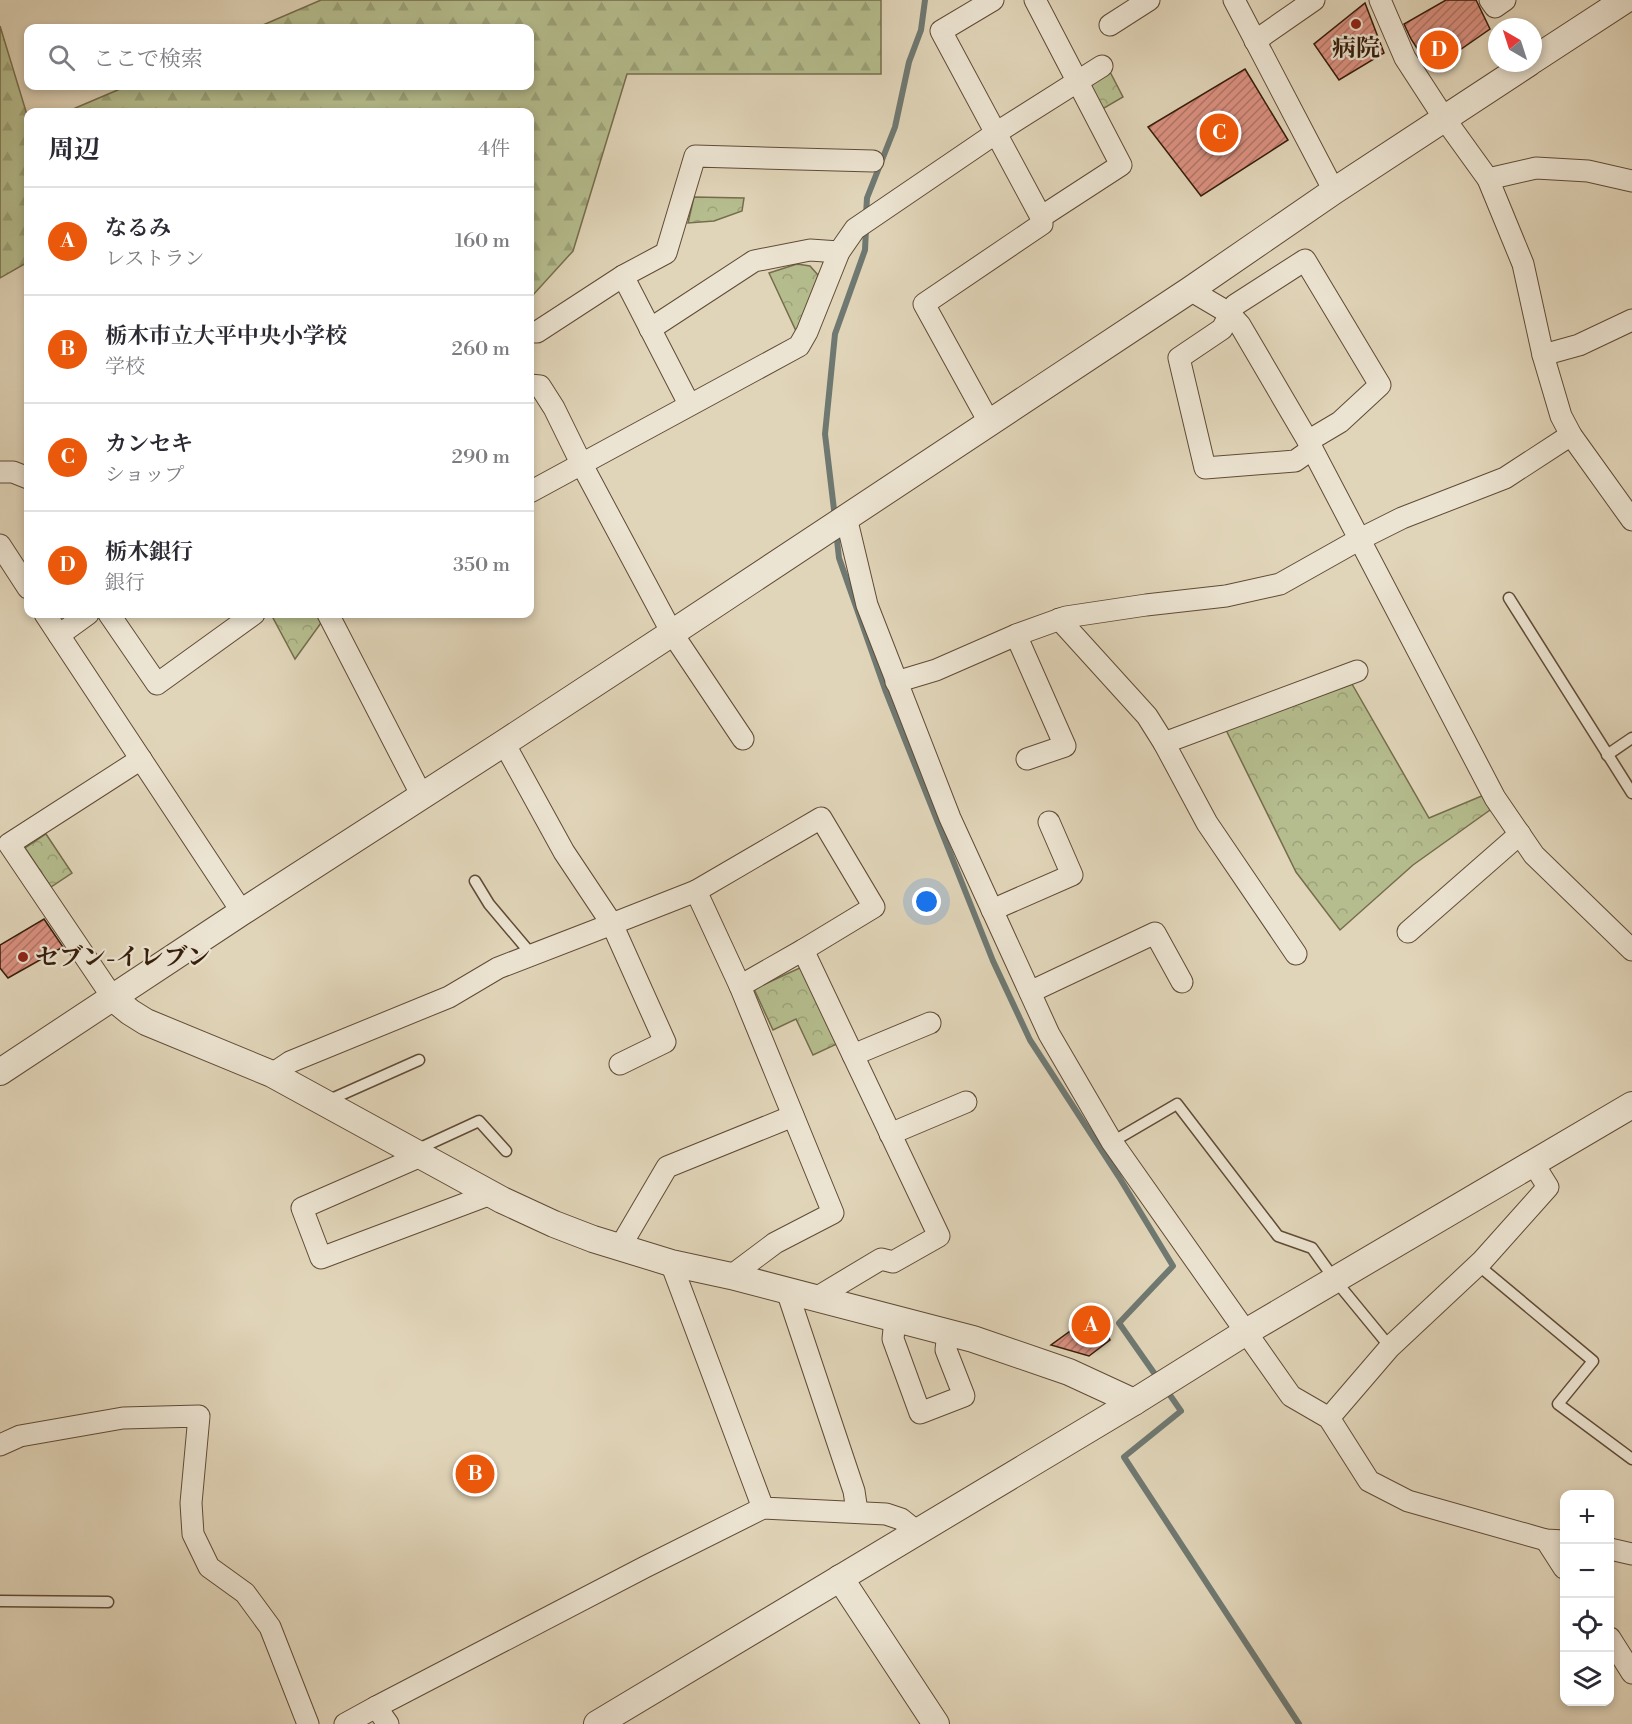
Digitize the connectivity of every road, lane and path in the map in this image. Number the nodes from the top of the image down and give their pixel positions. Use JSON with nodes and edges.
{"nodes":[{"id":1,"x":993,"y":0,"type":"edge"},
{"id":2,"x":1035,"y":0,"type":"edge"},
{"id":3,"x":1149,"y":0,"type":"edge"},
{"id":4,"x":1234,"y":0,"type":"edge"},
{"id":5,"x":1314,"y":0,"type":"edge"},
{"id":6,"x":1380,"y":0,"type":"edge"},
{"id":7,"x":1490,"y":0,"type":"edge"},
{"id":8,"x":1505,"y":0,"type":"edge"},
{"id":9,"x":1625,"y":0,"type":"edge"},
{"id":10,"x":1110,"y":25,"type":"dead end"},
{"id":11,"x":1256,"y":40,"type":"junction"},
{"id":12,"x":1542,"y":54,"type":"edge"},
{"id":13,"x":1102,"y":66,"type":"dead end"},
{"id":14,"x":1514,"y":72,"type":"edge"},
{"id":15,"x":1078,"y":81,"type":"junction"},
{"id":16,"x":1444,"y":118,"type":"junction"},
{"id":17,"x":996,"y":133,"type":"junction"},
{"id":18,"x":873,"y":162,"type":"dead end"},
{"id":19,"x":1488,"y":178,"type":"junction"},
{"id":20,"x":1632,"y":181,"type":"edge"},
{"id":21,"x":1334,"y":192,"type":"junction"},
{"id":22,"x":1041,"y":217,"type":"junction"},
{"id":23,"x":839,"y":252,"type":"junction"},
{"id":24,"x":623,"y":276,"type":"junction"},
{"id":25,"x":1190,"y":290,"type":"junction"},
{"id":26,"x":1229,"y":314,"type":"junction"},
{"id":27,"x":1632,"y":320,"type":"edge"},
{"id":28,"x":650,"y":328,"type":"junction"},
{"id":29,"x":534,"y":332,"type":"edge"},
{"id":30,"x":1543,"y":355,"type":"junction"},
{"id":31,"x":534,"y":385,"type":"edge"},
{"id":32,"x":689,"y":404,"type":"junction"},
{"id":33,"x":989,"y":422,"type":"junction"},
{"id":34,"x":1570,"y":435,"type":"junction"},
{"id":35,"x":1310,"y":445,"type":"junction"},
{"id":36,"x":581,"y":463,"type":"junction"},
{"id":37,"x":0,"y":472,"type":"edge"},
{"id":38,"x":24,"y":476,"type":"edge"},
{"id":39,"x":534,"y":490,"type":"edge"},
{"id":40,"x":846,"y":517,"type":"junction"},
{"id":41,"x":1632,"y":520,"type":"edge"},
{"id":42,"x":1360,"y":539,"type":"junction"},
{"id":43,"x":0,"y":545,"type":"edge"},
{"id":44,"x":24,"y":582,"type":"edge"},
{"id":45,"x":1509,"y":598,"type":"dead end"},
{"id":46,"x":48,"y":618,"type":"edge"},
{"id":47,"x":82,"y":618,"type":"edge"},
{"id":48,"x":112,"y":618,"type":"edge"},
{"id":49,"x":248,"y":618,"type":"edge"},
{"id":50,"x":330,"y":618,"type":"edge"},
{"id":51,"x":1059,"y":619,"type":"junction"},
{"id":52,"x":672,"y":633,"type":"junction"},
{"id":53,"x":59,"y":635,"type":"junction"},
{"id":54,"x":1016,"y":635,"type":"junction"},
{"id":55,"x":1357,"y":671,"type":"dead end"},
{"id":56,"x":896,"y":682,"type":"junction"},
{"id":57,"x":1632,"y":738,"type":"edge"},
{"id":58,"x":743,"y":739,"type":"dead end"},
{"id":59,"x":1164,"y":742,"type":"junction"},
{"id":60,"x":504,"y":743,"type":"junction"},
{"id":61,"x":1607,"y":755,"type":"junction"},
{"id":62,"x":141,"y":759,"type":"junction"},
{"id":63,"x":1027,"y":759,"type":"dead end"},
{"id":64,"x":1632,"y":793,"type":"edge"},
{"id":65,"x":422,"y":796,"type":"junction"},
{"id":66,"x":1048,"y":822,"type":"dead end"},
{"id":67,"x":1520,"y":834,"type":"junction"},
{"id":68,"x":475,"y":880,"type":"dead end"},
{"id":69,"x":696,"y":891,"type":"junction"},
{"id":70,"x":992,"y":910,"type":"junction"},
{"id":71,"x":242,"y":912,"type":"junction"},
{"id":72,"x":612,"y":924,"type":"junction"},
{"id":73,"x":1408,"y":932,"type":"dead end"},
{"id":74,"x":803,"y":950,"type":"junction"},
{"id":75,"x":1632,"y":950,"type":"edge"},
{"id":76,"x":1296,"y":954,"type":"dead end"},
{"id":77,"x":532,"y":955,"type":"junction"},
{"id":78,"x":1182,"y":982,"type":"dead end"},
{"id":79,"x":740,"y":986,"type":"junction"},
{"id":80,"x":1030,"y":992,"type":"junction"},
{"id":81,"x":113,"y":998,"type":"junction"},
{"id":82,"x":930,"y":1023,"type":"dead end"},
{"id":83,"x":854,"y":1055,"type":"junction"},
{"id":84,"x":419,"y":1060,"type":"dead end"},
{"id":85,"x":620,"y":1064,"type":"dead end"},
{"id":86,"x":0,"y":1072,"type":"edge"},
{"id":87,"x":272,"y":1074,"type":"junction"},
{"id":88,"x":324,"y":1102,"type":"junction"},
{"id":89,"x":966,"y":1102,"type":"dead end"},
{"id":90,"x":1626,"y":1111,"type":"edge"},
{"id":91,"x":793,"y":1116,"type":"junction"},
{"id":92,"x":890,"y":1134,"type":"junction"},
{"id":93,"x":1112,"y":1142,"type":"junction"},
{"id":94,"x":506,"y":1151,"type":"dead end"},
{"id":95,"x":417,"y":1154,"type":"junction"},
{"id":96,"x":1533,"y":1163,"type":"junction"},
{"id":97,"x":491,"y":1194,"type":"junction"},
{"id":98,"x":620,"y":1247,"type":"junction"},
{"id":99,"x":671,"y":1263,"type":"junction"},
{"id":100,"x":1478,"y":1265,"type":"junction"},
{"id":101,"x":731,"y":1276,"type":"junction"},
{"id":102,"x":1335,"y":1280,"type":"junction"},
{"id":103,"x":787,"y":1291,"type":"junction"},
{"id":104,"x":816,"y":1298,"type":"junction"},
{"id":105,"x":895,"y":1318,"type":"junction"},
{"id":106,"x":948,"y":1332,"type":"junction"},
{"id":107,"x":1246,"y":1332,"type":"junction"},
{"id":108,"x":1390,"y":1347,"type":"junction"},
{"id":109,"x":1134,"y":1402,"type":"junction"},
{"id":110,"x":1329,"y":1418,"type":"junction"},
{"id":111,"x":0,"y":1445,"type":"edge"},
{"id":112,"x":1632,"y":1459,"type":"edge"},
{"id":113,"x":763,"y":1508,"type":"junction"},
{"id":114,"x":856,"y":1511,"type":"junction"},
{"id":115,"x":916,"y":1531,"type":"junction"},
{"id":116,"x":1555,"y":1540,"type":"edge"},
{"id":117,"x":1614,"y":1550,"type":"edge"},
{"id":118,"x":1632,"y":1554,"type":"edge"},
{"id":119,"x":1560,"y":1556,"type":"edge"},
{"id":120,"x":840,"y":1578,"type":"junction"},
{"id":121,"x":0,"y":1601,"type":"edge"},
{"id":122,"x":108,"y":1602,"type":"dead end"},
{"id":123,"x":1614,"y":1644,"type":"edge"},
{"id":124,"x":1632,"y":1673,"type":"edge"},
{"id":125,"x":382,"y":1715,"type":"edge"},
{"id":126,"x":308,"y":1724,"type":"edge"},
{"id":127,"x":345,"y":1724,"type":"edge"},
{"id":128,"x":597,"y":1724,"type":"edge"},
{"id":129,"x":936,"y":1724,"type":"edge"}],
"edges":[{"from":1,"to":17,"type":"street"},
{"from":2,"to":15,"type":"street"},
{"from":3,"to":10,"type":"street"},
{"from":4,"to":11,"type":"street"},
{"from":5,"to":11,"type":"street"},
{"from":6,"to":16,"type":"street"},
{"from":7,"to":8,"type":"street"},
{"from":9,"to":12,"type":"street"},
{"from":11,"to":21,"type":"street"},
{"from":13,"to":15,"type":"street"},
{"from":14,"to":16,"type":"street"},
{"from":15,"to":17,"type":"street"},
{"from":15,"to":22,"type":"street"},
{"from":16,"to":19,"type":"street"},
{"from":16,"to":21,"type":"street"},
{"from":17,"to":22,"type":"street"},
{"from":17,"to":23,"type":"street"},
{"from":18,"to":24,"type":"street"},
{"from":19,"to":20,"type":"street"},
{"from":19,"to":30,"type":"street"},
{"from":21,"to":25,"type":"street"},
{"from":22,"to":33,"type":"street"},
{"from":23,"to":28,"type":"street"},
{"from":23,"to":32,"type":"street"},
{"from":24,"to":28,"type":"street"},
{"from":24,"to":29,"type":"street"},
{"from":25,"to":26,"type":"street"},
{"from":25,"to":33,"type":"street"},
{"from":26,"to":35,"type":"street"},
{"from":26,"to":35,"type":"street"},
{"from":26,"to":35,"type":"street"},
{"from":27,"to":30,"type":"street"},
{"from":28,"to":32,"type":"street"},
{"from":30,"to":34,"type":"street"},
{"from":31,"to":36,"type":"street"},
{"from":32,"to":36,"type":"street"},
{"from":33,"to":40,"type":"street"},
{"from":34,"to":41,"type":"street"},
{"from":34,"to":42,"type":"street"},
{"from":35,"to":42,"type":"street"},
{"from":36,"to":39,"type":"street"},
{"from":36,"to":52,"type":"street"},
{"from":37,"to":38,"type":"street"},
{"from":40,"to":52,"type":"street"},
{"from":40,"to":56,"type":"street"},
{"from":42,"to":51,"type":"street"},
{"from":42,"to":67,"type":"street"},
{"from":43,"to":44,"type":"street"},
{"from":45,"to":61,"type":"lane"},
{"from":46,"to":53,"type":"street"},
{"from":47,"to":53,"type":"street"},
{"from":48,"to":49,"type":"street"},
{"from":50,"to":65,"type":"street"},
{"from":51,"to":54,"type":"street"},
{"from":51,"to":59,"type":"street"},
{"from":52,"to":58,"type":"street"},
{"from":52,"to":60,"type":"street"},
{"from":53,"to":62,"type":"street"},
{"from":54,"to":56,"type":"street"},
{"from":54,"to":63,"type":"street"},
{"from":55,"to":59,"type":"street"},
{"from":56,"to":70,"type":"street"},
{"from":57,"to":61,"type":"lane"},
{"from":59,"to":76,"type":"street"},
{"from":60,"to":65,"type":"street"},
{"from":60,"to":72,"type":"street"},
{"from":61,"to":64,"type":"lane"},
{"from":62,"to":71,"type":"street"},
{"from":62,"to":81,"type":"street"},
{"from":65,"to":71,"type":"street"},
{"from":66,"to":70,"type":"street"},
{"from":67,"to":73,"type":"street"},
{"from":67,"to":75,"type":"street"},
{"from":68,"to":77,"type":"lane"},
{"from":69,"to":72,"type":"street"},
{"from":69,"to":74,"type":"street"},
{"from":69,"to":79,"type":"street"},
{"from":70,"to":80,"type":"street"},
{"from":71,"to":81,"type":"street"},
{"from":72,"to":77,"type":"street"},
{"from":72,"to":85,"type":"street"},
{"from":74,"to":79,"type":"street"},
{"from":74,"to":83,"type":"street"},
{"from":77,"to":87,"type":"street"},
{"from":78,"to":80,"type":"street"},
{"from":79,"to":91,"type":"street"},
{"from":80,"to":93,"type":"street"},
{"from":81,"to":86,"type":"street"},
{"from":81,"to":87,"type":"street"},
{"from":82,"to":83,"type":"street"},
{"from":83,"to":92,"type":"street"},
{"from":84,"to":88,"type":"lane"},
{"from":87,"to":88,"type":"street"},
{"from":88,"to":95,"type":"street"},
{"from":89,"to":92,"type":"street"},
{"from":90,"to":96,"type":"street"},
{"from":91,"to":98,"type":"street"},
{"from":91,"to":101,"type":"street"},
{"from":92,"to":104,"type":"street"},
{"from":93,"to":102,"type":"lane"},
{"from":93,"to":107,"type":"street"},
{"from":94,"to":95,"type":"lane"},
{"from":95,"to":97,"type":"street"},
{"from":95,"to":97,"type":"street"},
{"from":96,"to":100,"type":"street"},
{"from":96,"to":102,"type":"street"},
{"from":97,"to":98,"type":"street"},
{"from":98,"to":99,"type":"street"},
{"from":99,"to":101,"type":"street"},
{"from":99,"to":113,"type":"street"},
{"from":100,"to":108,"type":"street"},
{"from":100,"to":112,"type":"lane"},
{"from":101,"to":103,"type":"street"},
{"from":102,"to":107,"type":"street"},
{"from":102,"to":108,"type":"lane"},
{"from":103,"to":104,"type":"street"},
{"from":103,"to":114,"type":"street"},
{"from":104,"to":105,"type":"street"},
{"from":105,"to":106,"type":"street"},
{"from":105,"to":106,"type":"street"},
{"from":106,"to":109,"type":"street"},
{"from":107,"to":109,"type":"street"},
{"from":107,"to":110,"type":"street"},
{"from":108,"to":110,"type":"street"},
{"from":109,"to":115,"type":"street"},
{"from":110,"to":116,"type":"street"},
{"from":111,"to":126,"type":"street"},
{"from":113,"to":114,"type":"street"},
{"from":113,"to":125,"type":"street"},
{"from":114,"to":115,"type":"street"},
{"from":115,"to":120,"type":"street"},
{"from":116,"to":119,"type":"street"},
{"from":117,"to":118,"type":"street"},
{"from":120,"to":128,"type":"street"},
{"from":120,"to":129,"type":"street"},
{"from":121,"to":122,"type":"lane"},
{"from":123,"to":124,"type":"street"},
{"from":125,"to":127,"type":"street"}]}
